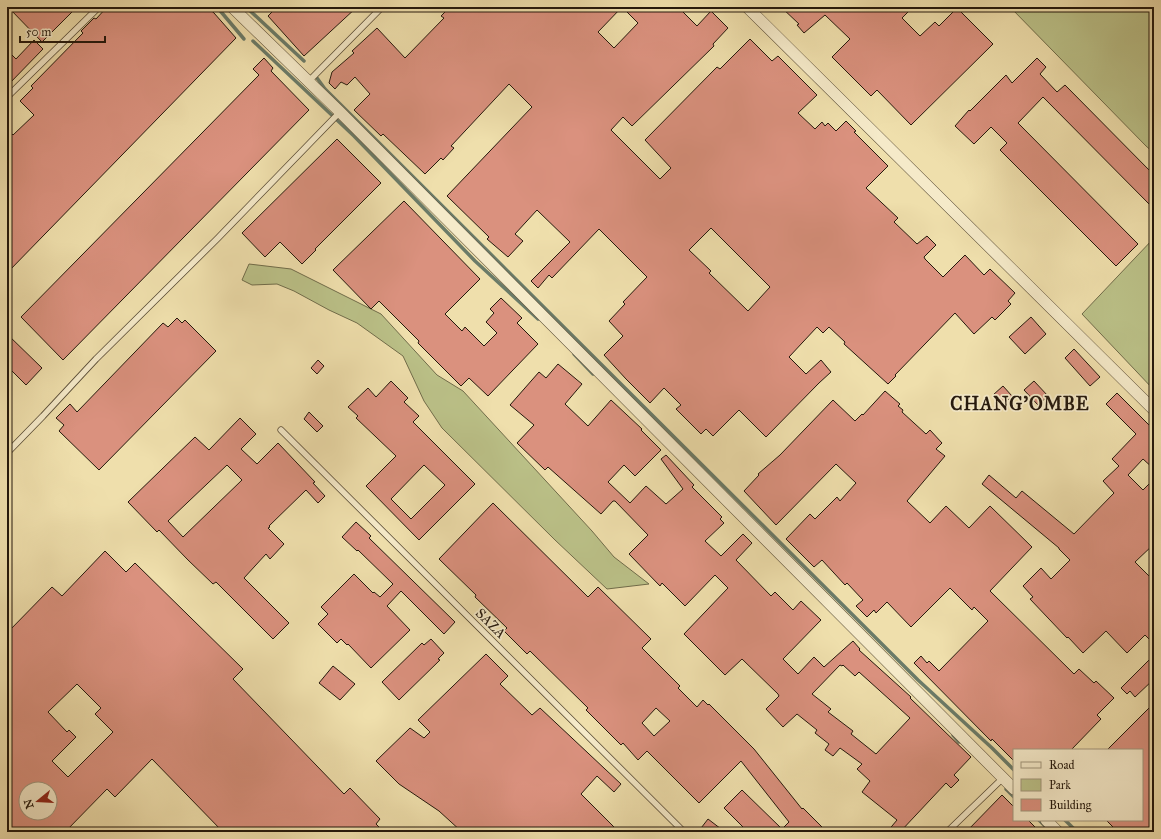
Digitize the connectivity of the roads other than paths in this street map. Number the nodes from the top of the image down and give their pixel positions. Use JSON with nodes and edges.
{"nodes":[{"id":1,"x":99,"y":7,"type":"edge"},
{"id":2,"x":232,"y":7,"type":"edge"},
{"id":3,"x":382,"y":7,"type":"edge"},
{"id":4,"x":747,"y":7,"type":"edge"},
{"id":5,"x":309,"y":81,"type":"junction"},
{"id":6,"x":7,"y":98,"type":"edge"},
{"id":7,"x":340,"y":112,"type":"junction"},
{"id":8,"x":1154,"y":410,"type":"edge"},
{"id":9,"x":282,"y":430,"type":"dead end"},
{"id":10,"x":7,"y":452,"type":"edge"},
{"id":11,"x":1003,"y":778,"type":"junction"},
{"id":12,"x":1013,"y":788,"type":"edge"},
{"id":13,"x":1047,"y":821,"type":"edge"},
{"id":14,"x":684,"y":832,"type":"edge"},
{"id":15,"x":947,"y":832,"type":"edge"},
{"id":16,"x":1058,"y":832,"type":"edge"}],
"edges":[{"from":1,"to":6,"type":"lane"},
{"from":2,"to":5,"type":"street"},
{"from":3,"to":5,"type":"lane"},
{"from":4,"to":8,"type":"street"},
{"from":5,"to":7,"type":"street"},
{"from":7,"to":10,"type":"lane"},
{"from":7,"to":11,"type":"street"},
{"from":9,"to":14,"type":"lane","name":"SAZA"},
{"from":11,"to":12,"type":"street"},
{"from":11,"to":15,"type":"lane"},
{"from":13,"to":16,"type":"street"}]}
